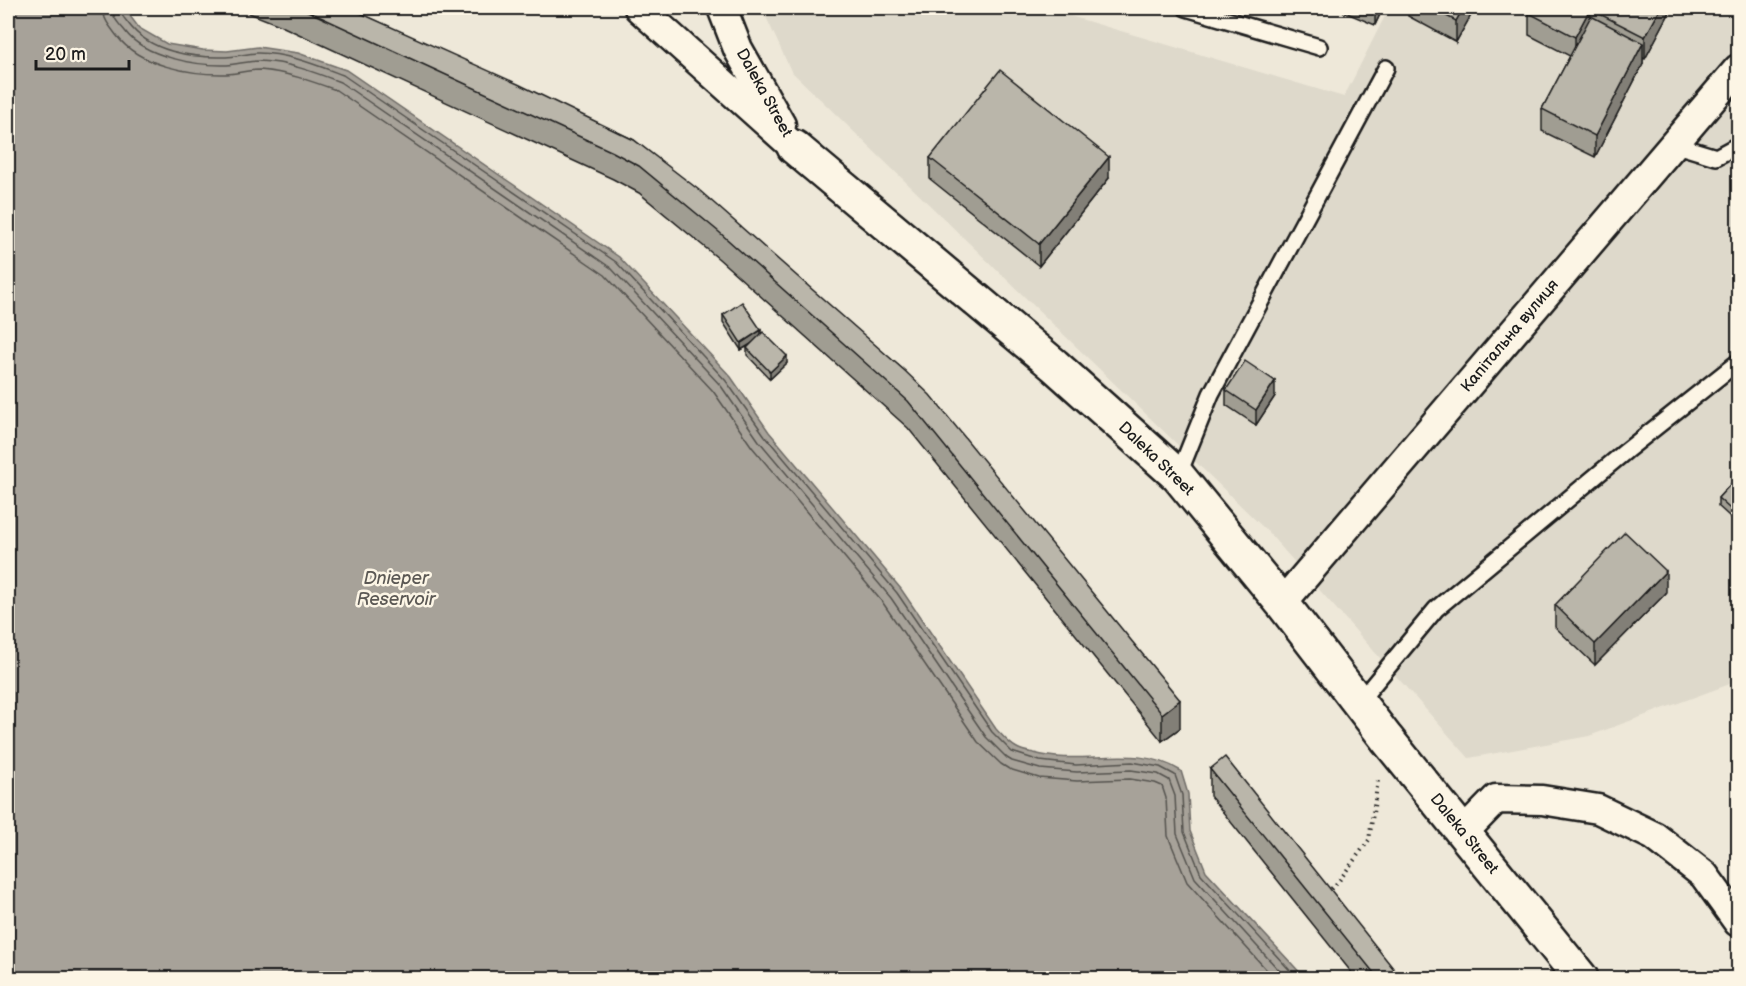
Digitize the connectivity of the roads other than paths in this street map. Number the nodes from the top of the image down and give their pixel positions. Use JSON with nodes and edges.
{"nodes":[{"id":1,"x":639,"y":8,"type":"edge"},
{"id":2,"x":722,"y":8,"type":"edge"},
{"id":3,"x":1185,"y":8,"type":"edge"},
{"id":4,"x":1319,"y":47,"type":"dead end"},
{"id":5,"x":1386,"y":68,"type":"dead end"},
{"id":6,"x":1738,"y":69,"type":"edge"},
{"id":7,"x":1673,"y":144,"type":"junction"},
{"id":8,"x":1738,"y":145,"type":"edge"},
{"id":9,"x":794,"y":147,"type":"junction"},
{"id":10,"x":1738,"y":362,"type":"edge"},
{"id":11,"x":1178,"y":476,"type":"junction"},
{"id":12,"x":1282,"y":603,"type":"junction"},
{"id":13,"x":1359,"y":702,"type":"junction"},
{"id":14,"x":1463,"y":833,"type":"junction"},
{"id":15,"x":1738,"y":922,"type":"edge"},
{"id":16,"x":1581,"y":978,"type":"edge"}],
"edges":[{"from":1,"to":9,"type":"street"},
{"from":2,"to":9,"type":"street","name":"Daleka Street"},
{"from":3,"to":4,"type":"lane"},
{"from":5,"to":11,"type":"lane"},
{"from":6,"to":7,"type":"street","name":"Капітальна вулиця"},
{"from":7,"to":8,"type":"lane"},
{"from":7,"to":12,"type":"street","name":"Капітальна вулиця"},
{"from":9,"to":11,"type":"street","name":"Daleka Street"},
{"from":10,"to":13,"type":"lane"},
{"from":11,"to":12,"type":"street","name":"Daleka Street"},
{"from":12,"to":13,"type":"street","name":"Daleka Street"},
{"from":13,"to":14,"type":"street","name":"Daleka Street"},
{"from":14,"to":15,"type":"street"},
{"from":14,"to":16,"type":"street","name":"Daleka Street"}]}
